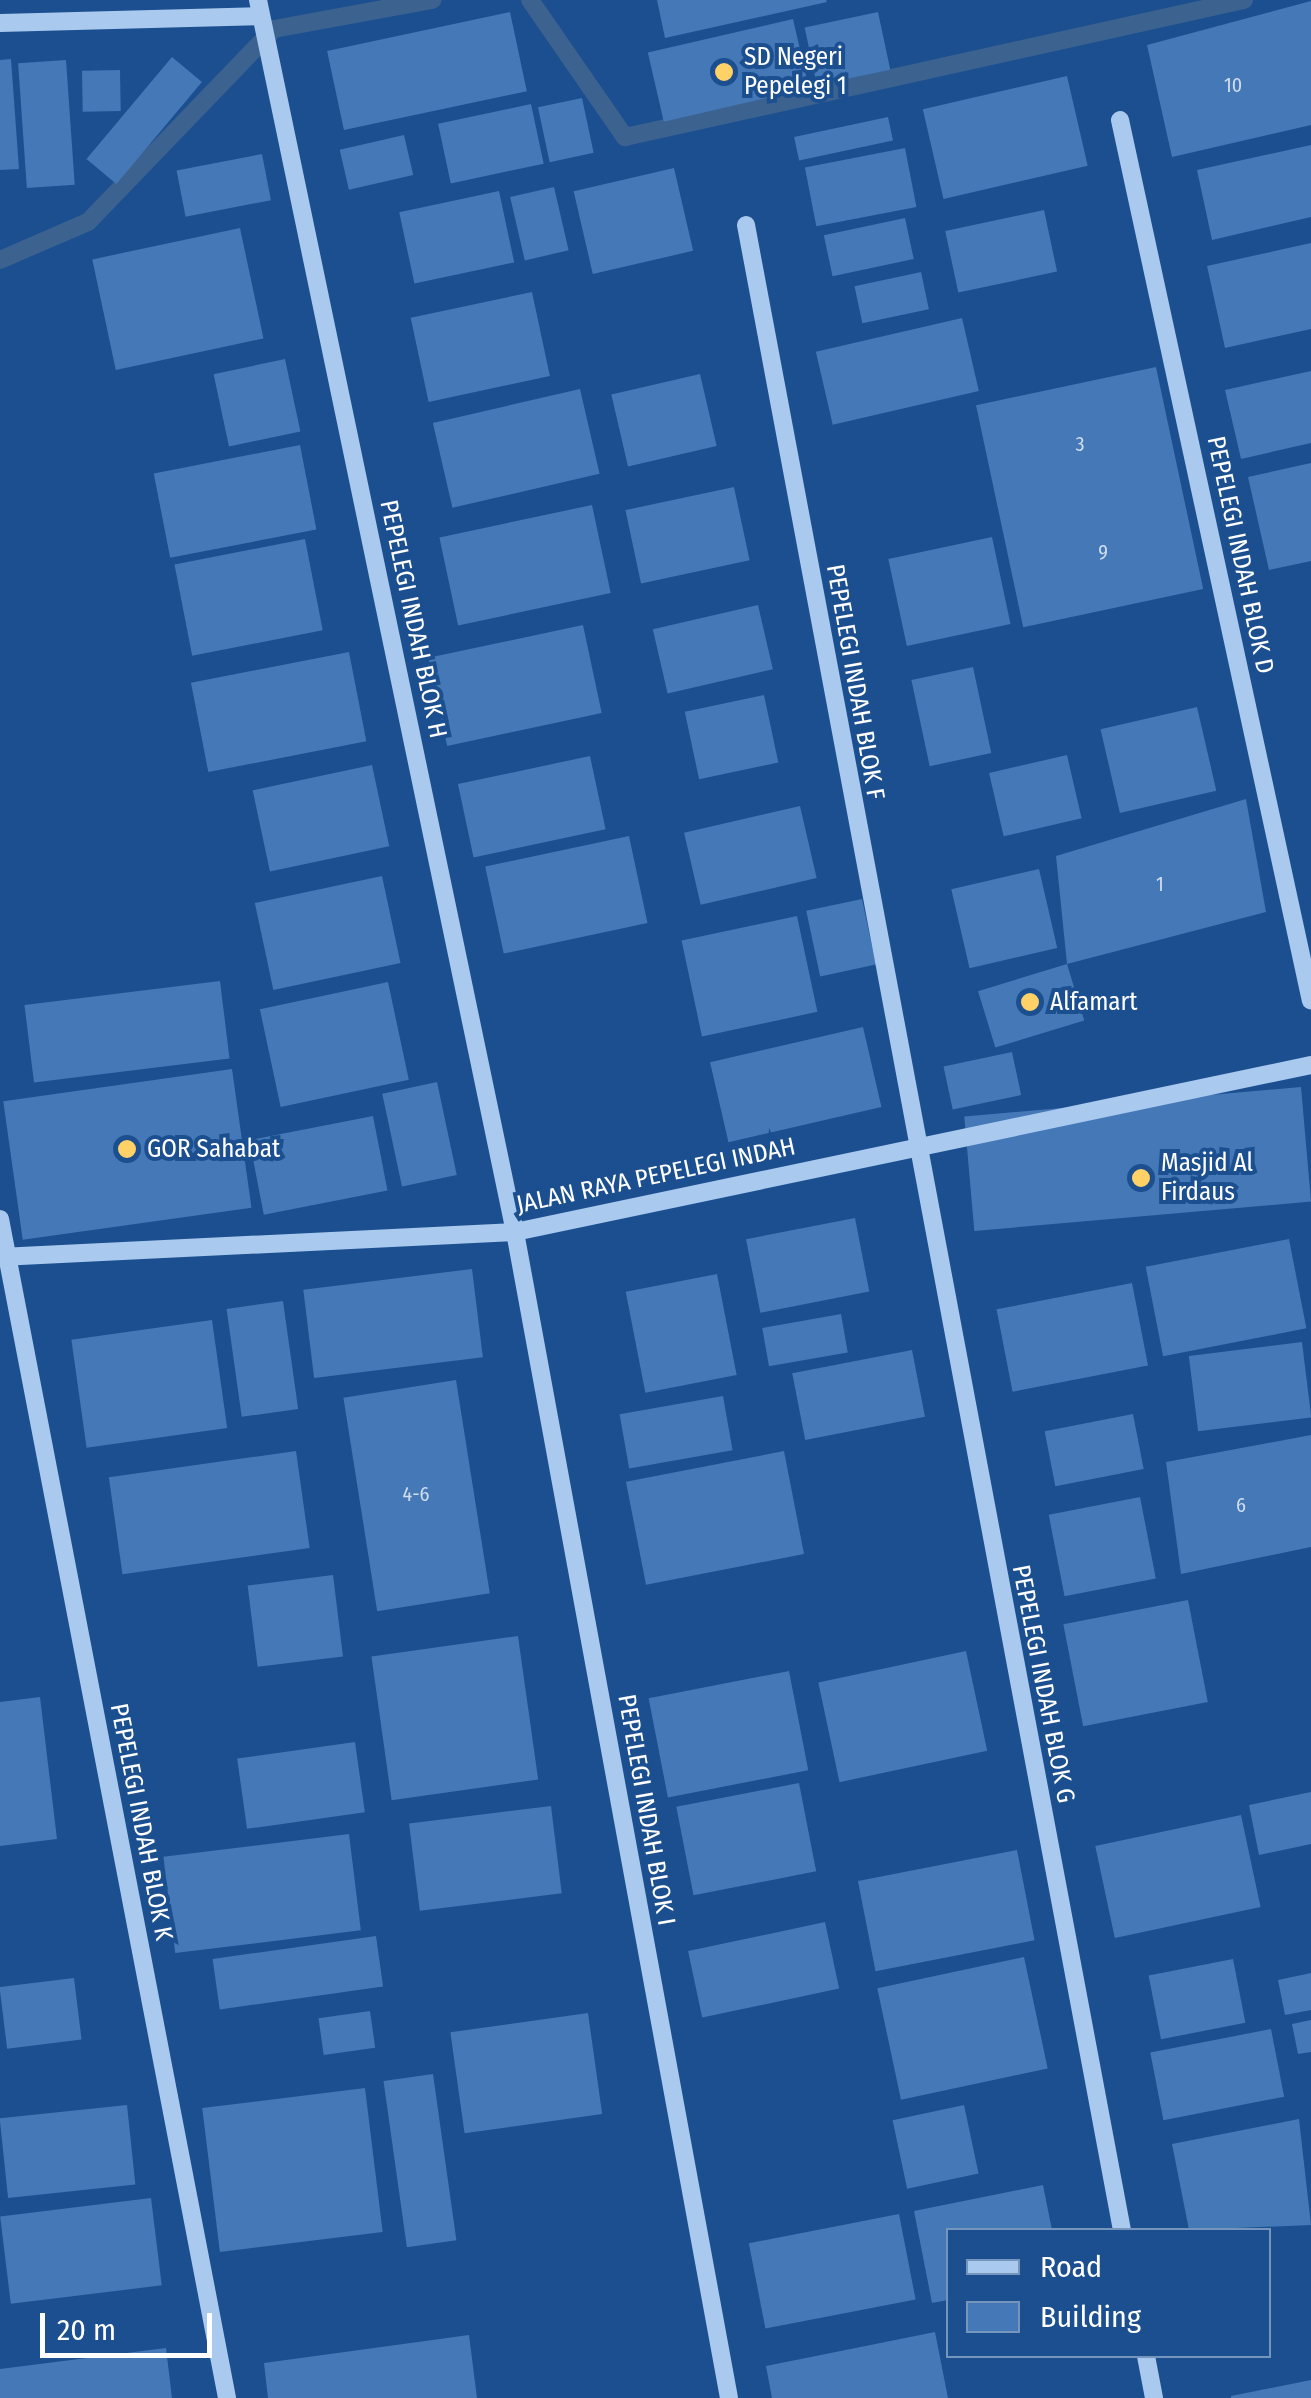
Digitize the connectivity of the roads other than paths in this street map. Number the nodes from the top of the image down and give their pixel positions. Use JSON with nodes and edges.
{"nodes":[{"id":1,"x":261,"y":16,"type":"edge"},
{"id":2,"x":0,"y":22,"type":"edge"},
{"id":3,"x":1120,"y":120,"type":"dead end"},
{"id":4,"x":746,"y":225,"type":"dead end"},
{"id":5,"x":1311,"y":1001,"type":"edge"},
{"id":6,"x":1311,"y":1065,"type":"edge"},
{"id":7,"x":915,"y":1148,"type":"junction"},
{"id":8,"x":0,"y":1219,"type":"edge"},
{"id":9,"x":514,"y":1232,"type":"junction"},
{"id":10,"x":3,"y":1256,"type":"edge"},
{"id":11,"x":1122,"y":2228,"type":"edge"},
{"id":12,"x":1146,"y":2358,"type":"edge"},
{"id":13,"x":227,"y":2398,"type":"edge"},
{"id":14,"x":729,"y":2398,"type":"edge"},
{"id":15,"x":1154,"y":2398,"type":"edge"}],
"edges":[{"from":1,"to":2,"type":"street"},
{"from":1,"to":9,"type":"street","name":"PEPELEGI INDAH BLOK H"},
{"from":3,"to":5,"type":"street","name":"PEPELEGI INDAH BLOK D"},
{"from":4,"to":7,"type":"street","name":"PEPELEGI INDAH BLOK F"},
{"from":6,"to":7,"type":"street","name":"JALAN RAYA PEPELEGI INDAH"},
{"from":7,"to":9,"type":"street","name":"JALAN RAYA PEPELEGI INDAH"},
{"from":7,"to":11,"type":"street","name":"PEPELEGI INDAH BLOK G"},
{"from":8,"to":10,"type":"street","name":"PEPELEGI INDAH BLOK K"},
{"from":9,"to":10,"type":"street","name":"JALAN RAYA PEPELEGI INDAH"},
{"from":9,"to":14,"type":"street","name":"PEPELEGI INDAH BLOK I"},
{"from":10,"to":13,"type":"street","name":"PEPELEGI INDAH BLOK K"},
{"from":12,"to":15,"type":"street"}]}
